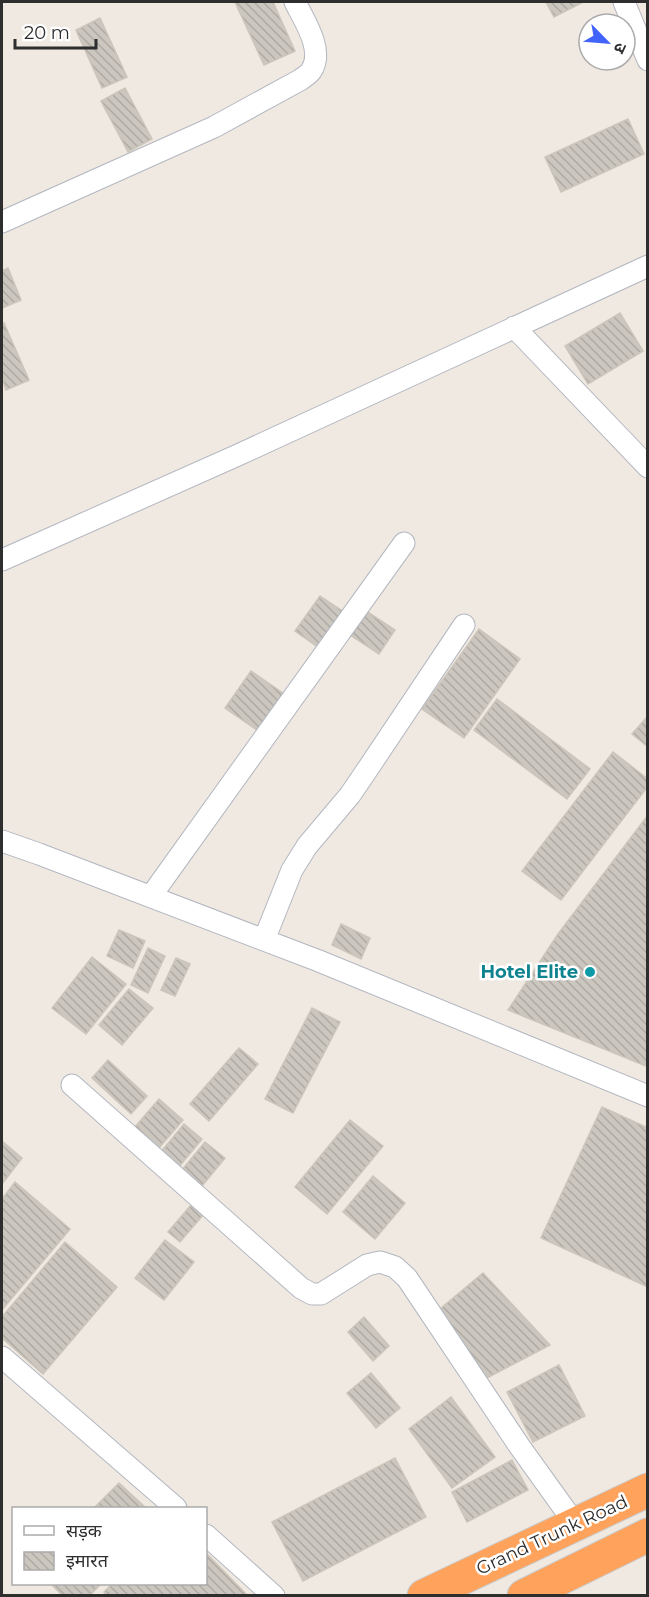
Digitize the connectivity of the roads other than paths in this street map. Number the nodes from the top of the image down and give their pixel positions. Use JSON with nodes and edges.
{"nodes":[{"id":1,"x":296,"y":2,"type":"edge"},
{"id":2,"x":624,"y":2,"type":"edge"},
{"id":3,"x":648,"y":60,"type":"edge"},
{"id":4,"x":2,"y":222,"type":"edge"},
{"id":5,"x":648,"y":266,"type":"edge"},
{"id":6,"x":514,"y":327,"type":"junction"},
{"id":7,"x":648,"y":467,"type":"edge"},
{"id":8,"x":404,"y":543,"type":"dead end"},
{"id":9,"x":2,"y":560,"type":"edge"},
{"id":10,"x":464,"y":625,"type":"dead end"},
{"id":11,"x":2,"y":841,"type":"edge"},
{"id":12,"x":151,"y":897,"type":"junction"},
{"id":13,"x":264,"y":940,"type":"junction"},
{"id":14,"x":72,"y":1085,"type":"dead end"},
{"id":15,"x":648,"y":1096,"type":"edge"},
{"id":16,"x":2,"y":1357,"type":"edge"},
{"id":17,"x":648,"y":1490,"type":"edge"},
{"id":18,"x":174,"y":1507,"type":"edge"},
{"id":19,"x":576,"y":1525,"type":"junction"},
{"id":20,"x":648,"y":1535,"type":"edge"},
{"id":21,"x":207,"y":1536,"type":"edge"},
{"id":22,"x":274,"y":1596,"type":"edge"},
{"id":23,"x":424,"y":1596,"type":"edge"},
{"id":24,"x":524,"y":1596,"type":"edge"}],
"edges":[{"from":1,"to":4,"type":"street"},
{"from":2,"to":3,"type":"street"},
{"from":5,"to":6,"type":"street"},
{"from":6,"to":7,"type":"street"},
{"from":6,"to":9,"type":"street"},
{"from":8,"to":12,"type":"street"},
{"from":10,"to":13,"type":"street"},
{"from":11,"to":12,"type":"street"},
{"from":12,"to":13,"type":"street"},
{"from":13,"to":15,"type":"street"},
{"from":14,"to":19,"type":"street"},
{"from":16,"to":18,"type":"street"},
{"from":17,"to":19,"type":"highway","name":"Grand Trunk Road"},
{"from":19,"to":23,"type":"highway","name":"Grand Trunk Road"},
{"from":20,"to":24,"type":"highway"},
{"from":21,"to":22,"type":"street"}]}
